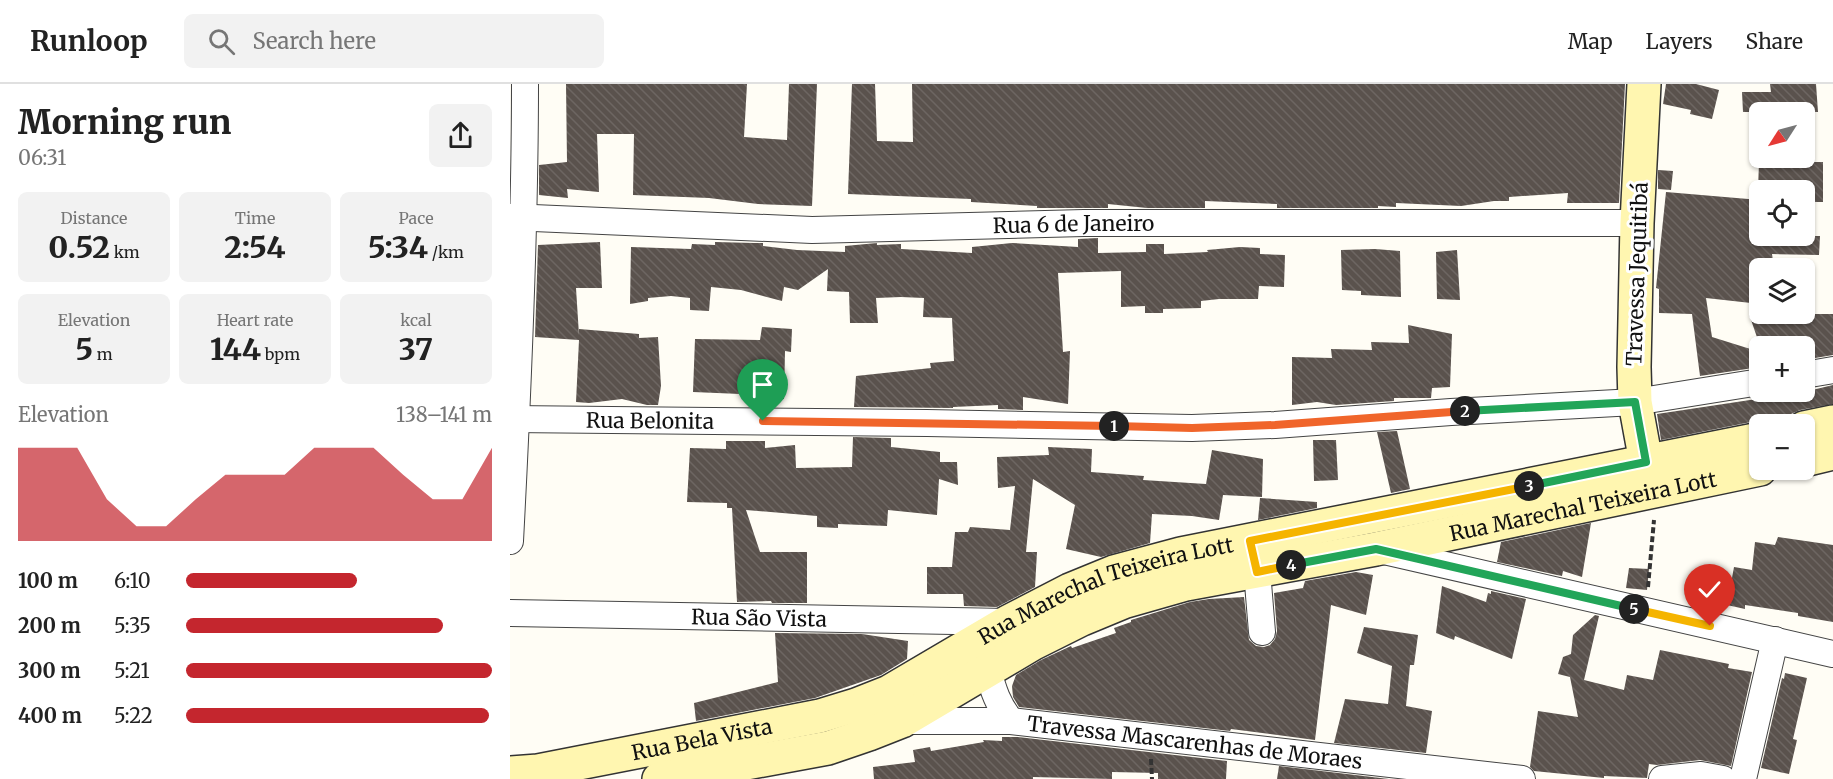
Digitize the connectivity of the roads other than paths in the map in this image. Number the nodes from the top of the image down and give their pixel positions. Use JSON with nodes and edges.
{"nodes":[{"id":1,"x":525,"y":84,"type":"edge"},
{"id":2,"x":1644,"y":84,"type":"edge"},
{"id":3,"x":517,"y":217,"type":"edge"},
{"id":4,"x":1637,"y":223,"type":"junction"},
{"id":5,"x":1833,"y":370,"type":"edge"},
{"id":6,"x":1815,"y":373,"type":"edge"},
{"id":7,"x":1749,"y":384,"type":"edge"},
{"id":8,"x":1635,"y":402,"type":"junction"},
{"id":9,"x":513,"y":419,"type":"edge"},
{"id":10,"x":1833,"y":422,"type":"edge"},
{"id":11,"x":1815,"y":426,"type":"edge"},
{"id":12,"x":1749,"y":443,"type":"edge"},
{"id":13,"x":1833,"y":453,"type":"edge"},
{"id":14,"x":1815,"y":457,"type":"edge"},
{"id":15,"x":1749,"y":470,"type":"edge"},
{"id":16,"x":1649,"y":476,"type":"junction"},
{"id":17,"x":510,"y":541,"type":"edge"},
{"id":18,"x":1376,"y":549,"type":"junction"},
{"id":19,"x":1253,"y":556,"type":"junction"},
{"id":20,"x":510,"y":612,"type":"edge"},
{"id":21,"x":1008,"y":622,"type":"junction"},
{"id":22,"x":1262,"y":633,"type":"dead end"},
{"id":23,"x":1775,"y":640,"type":"junction"},
{"id":24,"x":1833,"y":654,"type":"edge"},
{"id":25,"x":988,"y":670,"type":"junction"},
{"id":26,"x":889,"y":692,"type":"joint"},
{"id":27,"x":902,"y":721,"type":"junction"},
{"id":28,"x":1011,"y":721,"type":"junction"},
{"id":29,"x":510,"y":773,"type":"edge"},
{"id":30,"x":724,"y":773,"type":"edge"},
{"id":31,"x":1471,"y":776,"type":"edge"},
{"id":32,"x":659,"y":779,"type":"edge"},
{"id":33,"x":1522,"y":779,"type":"edge"},
{"id":34,"x":1662,"y":779,"type":"edge"},
{"id":35,"x":1723,"y":779,"type":"edge"},
{"id":36,"x":1743,"y":779,"type":"edge"}],
"edges":[{"from":1,"to":3,"type":"street"},
{"from":2,"to":4,"type":"street","name":"Travessa Jequitibá"},
{"from":3,"to":4,"type":"street","name":"Rua 6 de Janeiro"},
{"from":3,"to":9,"type":"street"},
{"from":4,"to":8,"type":"street","name":"Travessa Jequitibá"},
{"from":5,"to":6,"type":"street"},
{"from":7,"to":8,"type":"street","name":"Rua Belonita"},
{"from":8,"to":9,"type":"street","name":"Rua Belonita"},
{"from":8,"to":16,"type":"street","name":"Travessa Jequitibá"},
{"from":9,"to":17,"type":"street"},
{"from":10,"to":11,"type":"street"},
{"from":12,"to":16,"type":"street","name":"Rua Marechal Teixeira Lott"},
{"from":13,"to":14,"type":"street"},
{"from":15,"to":16,"type":"street","name":"Rua Marechal Teixeira Lott"},
{"from":16,"to":18,"type":"street","name":"Rua Marechal Teixeira Lott"},
{"from":16,"to":19,"type":"street","name":"Rua Marechal Teixeira Lott"},
{"from":18,"to":19,"type":"street","name":"Rua Marechal Teixeira Lott"},
{"from":18,"to":23,"type":"street"},
{"from":19,"to":21,"type":"street","name":"Rua Marechal Teixeira Lott"},
{"from":19,"to":22,"type":"street"},
{"from":19,"to":25,"type":"street","name":"Rua Marechal Teixeira Lott"},
{"from":20,"to":21,"type":"street","name":"Rua São Vista"},
{"from":21,"to":26,"type":"street","name":"Rua Marechal Teixeira Lott"},
{"from":23,"to":24,"type":"street"},
{"from":23,"to":36,"type":"street"},
{"from":25,"to":27,"type":"street","name":"Rua Marechal Teixeira Lott"},
{"from":25,"to":28,"type":"street","name":"Travessa Mascarenhas de Moraes"},
{"from":26,"to":29,"type":"street","name":"Rua Bela Vista"},
{"from":27,"to":28,"type":"street","name":"Travessa Mascarenhas de Moraes"},
{"from":27,"to":30,"type":"street","name":"Rua Bela Vista"},
{"from":28,"to":31,"type":"street","name":"Travessa Mascarenhas de Moraes"},
{"from":30,"to":32,"type":"street","name":"Rua Bela Vista"},
{"from":31,"to":33,"type":"street","name":"Travessa Mascarenhas de Moraes"},
{"from":34,"to":35,"type":"street"}]}
